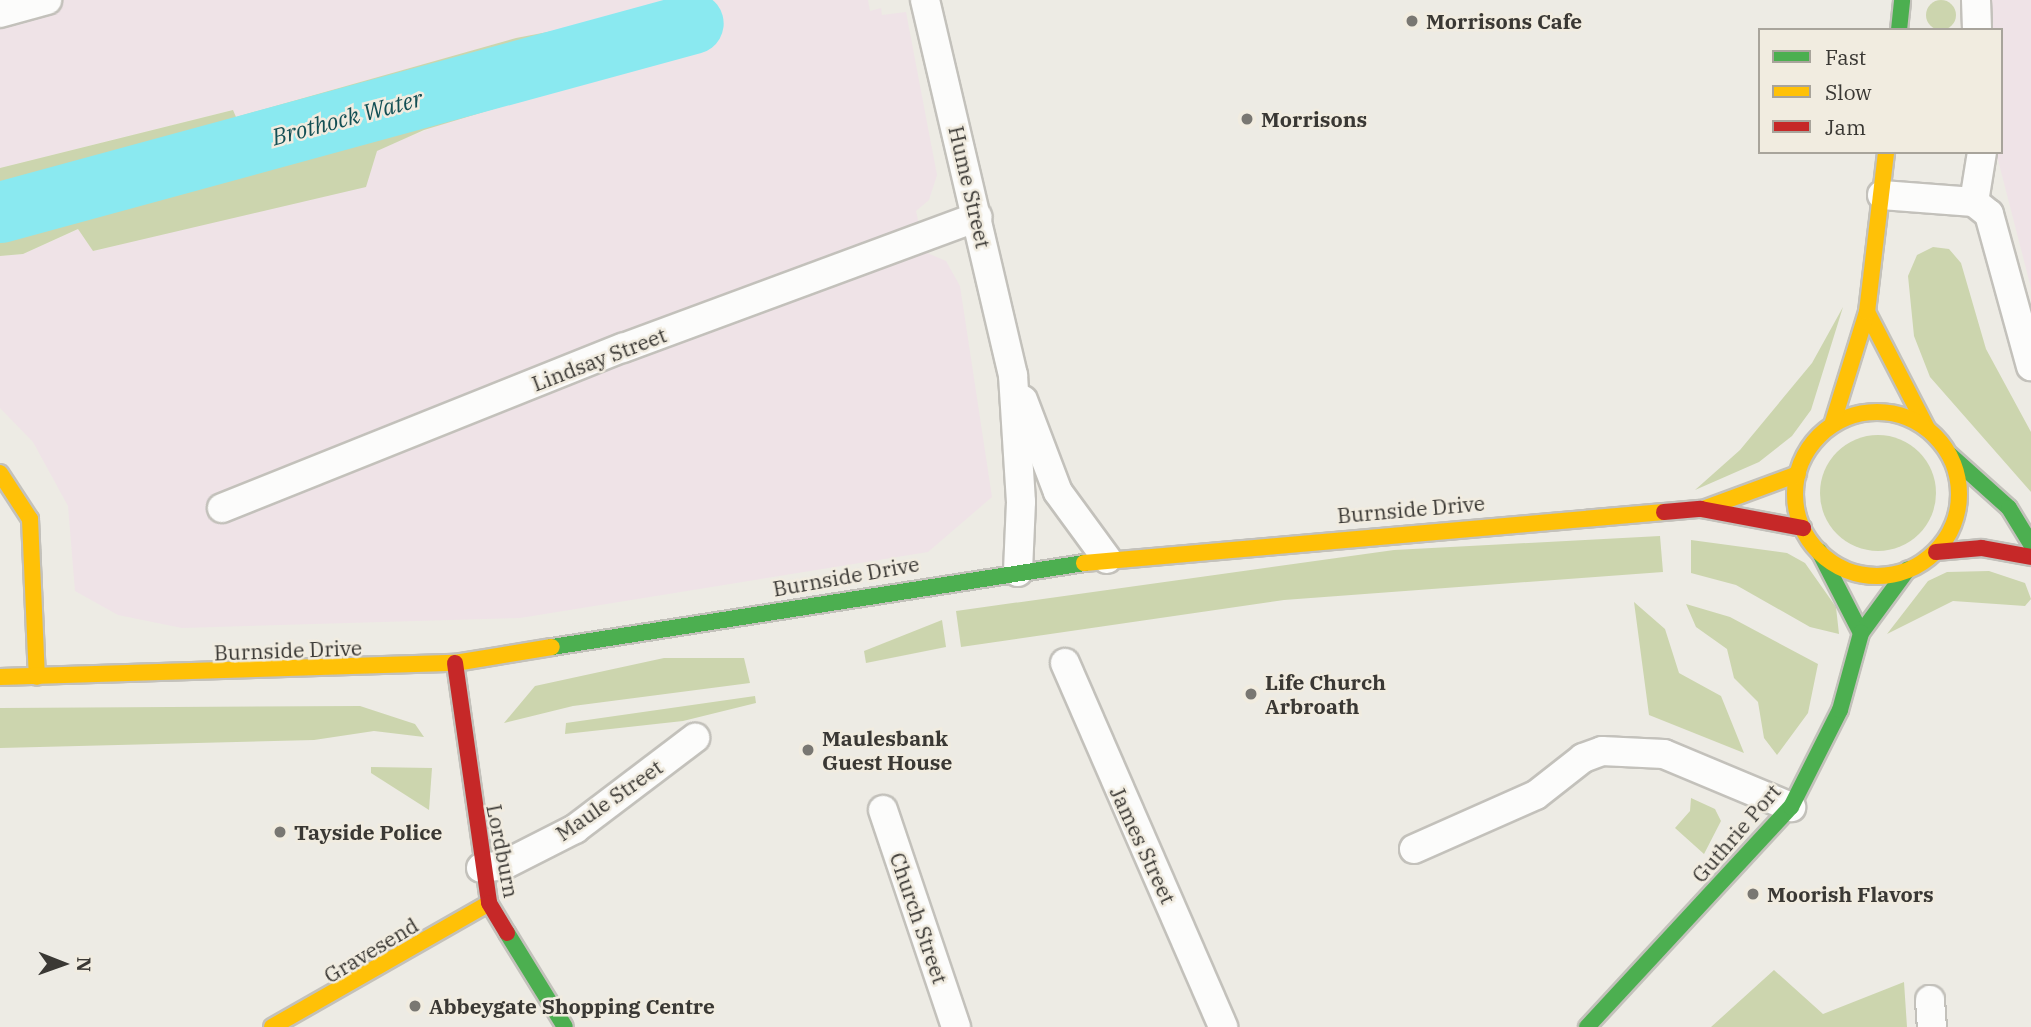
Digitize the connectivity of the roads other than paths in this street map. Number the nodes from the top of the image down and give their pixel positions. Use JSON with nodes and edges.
{"nodes":[{"id":1,"x":47,"y":0,"type":"edge"},
{"id":2,"x":925,"y":0,"type":"edge"},
{"id":3,"x":1902,"y":0,"type":"edge"},
{"id":4,"x":1976,"y":0,"type":"edge"},
{"id":5,"x":0,"y":13,"type":"edge"},
{"id":6,"x":1899,"y":28,"type":"edge"},
{"id":7,"x":1978,"y":28,"type":"edge"},
{"id":8,"x":1886,"y":154,"type":"edge"},
{"id":9,"x":1982,"y":154,"type":"edge"},
{"id":10,"x":1882,"y":195,"type":"junction"},
{"id":11,"x":1974,"y":202,"type":"junction"},
{"id":12,"x":978,"y":217,"type":"junction"},
{"id":13,"x":1867,"y":312,"type":"junction"},
{"id":14,"x":2031,"y":366,"type":"edge"},
{"id":15,"x":1013,"y":375,"type":"junction"},
{"id":16,"x":1832,"y":425,"type":"junction"},
{"id":17,"x":1927,"y":428,"type":"junction"},
{"id":18,"x":1950,"y":454,"type":"junction"},
{"id":19,"x":0,"y":473,"type":"edge"},
{"id":20,"x":1798,"y":474,"type":"junction"},
{"id":21,"x":222,"y":508,"type":"dead end"},
{"id":22,"x":1701,"y":509,"type":"junction"},
{"id":23,"x":1803,"y":528,"type":"junction"},
{"id":24,"x":2031,"y":544,"type":"edge"},
{"id":25,"x":1819,"y":551,"type":"junction"},
{"id":26,"x":1936,"y":552,"type":"junction"},
{"id":27,"x":2031,"y":557,"type":"edge"},
{"id":28,"x":1107,"y":559,"type":"junction"},
{"id":29,"x":1908,"y":569,"type":"junction"},
{"id":30,"x":1018,"y":572,"type":"junction"},
{"id":31,"x":1861,"y":633,"type":"junction"},
{"id":32,"x":455,"y":663,"type":"junction"},
{"id":33,"x":1065,"y":663,"type":"dead end"},
{"id":34,"x":0,"y":677,"type":"edge"},
{"id":35,"x":37,"y":677,"type":"junction"},
{"id":36,"x":695,"y":738,"type":"dead end"},
{"id":37,"x":1791,"y":807,"type":"junction"},
{"id":38,"x":883,"y":810,"type":"dead end"},
{"id":39,"x":1414,"y":849,"type":"dead end"},
{"id":40,"x":481,"y":868,"type":"junction"},
{"id":41,"x":489,"y":903,"type":"junction"},
{"id":42,"x":272,"y":1027,"type":"edge"},
{"id":43,"x":565,"y":1027,"type":"edge"},
{"id":44,"x":956,"y":1027,"type":"edge"},
{"id":45,"x":1223,"y":1027,"type":"edge"},
{"id":46,"x":1587,"y":1027,"type":"edge"}],
"edges":[{"from":1,"to":5,"type":"street"},
{"from":2,"to":12,"type":"street","name":"Hume Street"},
{"from":3,"to":6,"type":"main road"},
{"from":4,"to":7,"type":"street"},
{"from":8,"to":10,"type":"main road"},
{"from":9,"to":11,"type":"street"},
{"from":10,"to":11,"type":"street"},
{"from":10,"to":13,"type":"main road"},
{"from":11,"to":14,"type":"street"},
{"from":12,"to":15,"type":"street","name":"Hume Street"},
{"from":12,"to":21,"type":"street","name":"Lindsay Street"},
{"from":13,"to":16,"type":"main road"},
{"from":13,"to":17,"type":"main road"},
{"from":15,"to":28,"type":"street","name":"Hume Street"},
{"from":15,"to":30,"type":"street","name":"Hume Street"},
{"from":16,"to":17,"type":"main road"},
{"from":16,"to":20,"type":"main road"},
{"from":17,"to":18,"type":"main road"},
{"from":18,"to":24,"type":"main road"},
{"from":18,"to":26,"type":"main road"},
{"from":19,"to":35,"type":"main road"},
{"from":20,"to":22,"type":"main road","name":"Burnside Drive"},
{"from":20,"to":23,"type":"main road"},
{"from":22,"to":23,"type":"main road","name":"Burnside Drive"},
{"from":22,"to":28,"type":"main road","name":"Burnside Drive"},
{"from":23,"to":25,"type":"main road"},
{"from":25,"to":29,"type":"main road"},
{"from":25,"to":31,"type":"main road"},
{"from":26,"to":27,"type":"main road"},
{"from":26,"to":29,"type":"main road"},
{"from":28,"to":30,"type":"main road","name":"Burnside Drive"},
{"from":29,"to":31,"type":"main road","name":"Guthrie Port"},
{"from":30,"to":32,"type":"main road","name":"Burnside Drive"},
{"from":31,"to":37,"type":"main road","name":"Guthrie Port"},
{"from":32,"to":35,"type":"main road","name":"Burnside Drive"},
{"from":32,"to":40,"type":"main road","name":"Lordburn"},
{"from":33,"to":45,"type":"street","name":"James Street"},
{"from":34,"to":35,"type":"main road","name":"Burnside Drive"},
{"from":36,"to":40,"type":"street","name":"Maule Street"},
{"from":37,"to":39,"type":"street"},
{"from":37,"to":46,"type":"main road","name":"Guthrie Port"},
{"from":38,"to":44,"type":"street","name":"Church Street"},
{"from":40,"to":41,"type":"main road","name":"Lordburn"},
{"from":41,"to":42,"type":"main road","name":"Gravesend"},
{"from":41,"to":43,"type":"main road","name":"Lordburn"}]}
